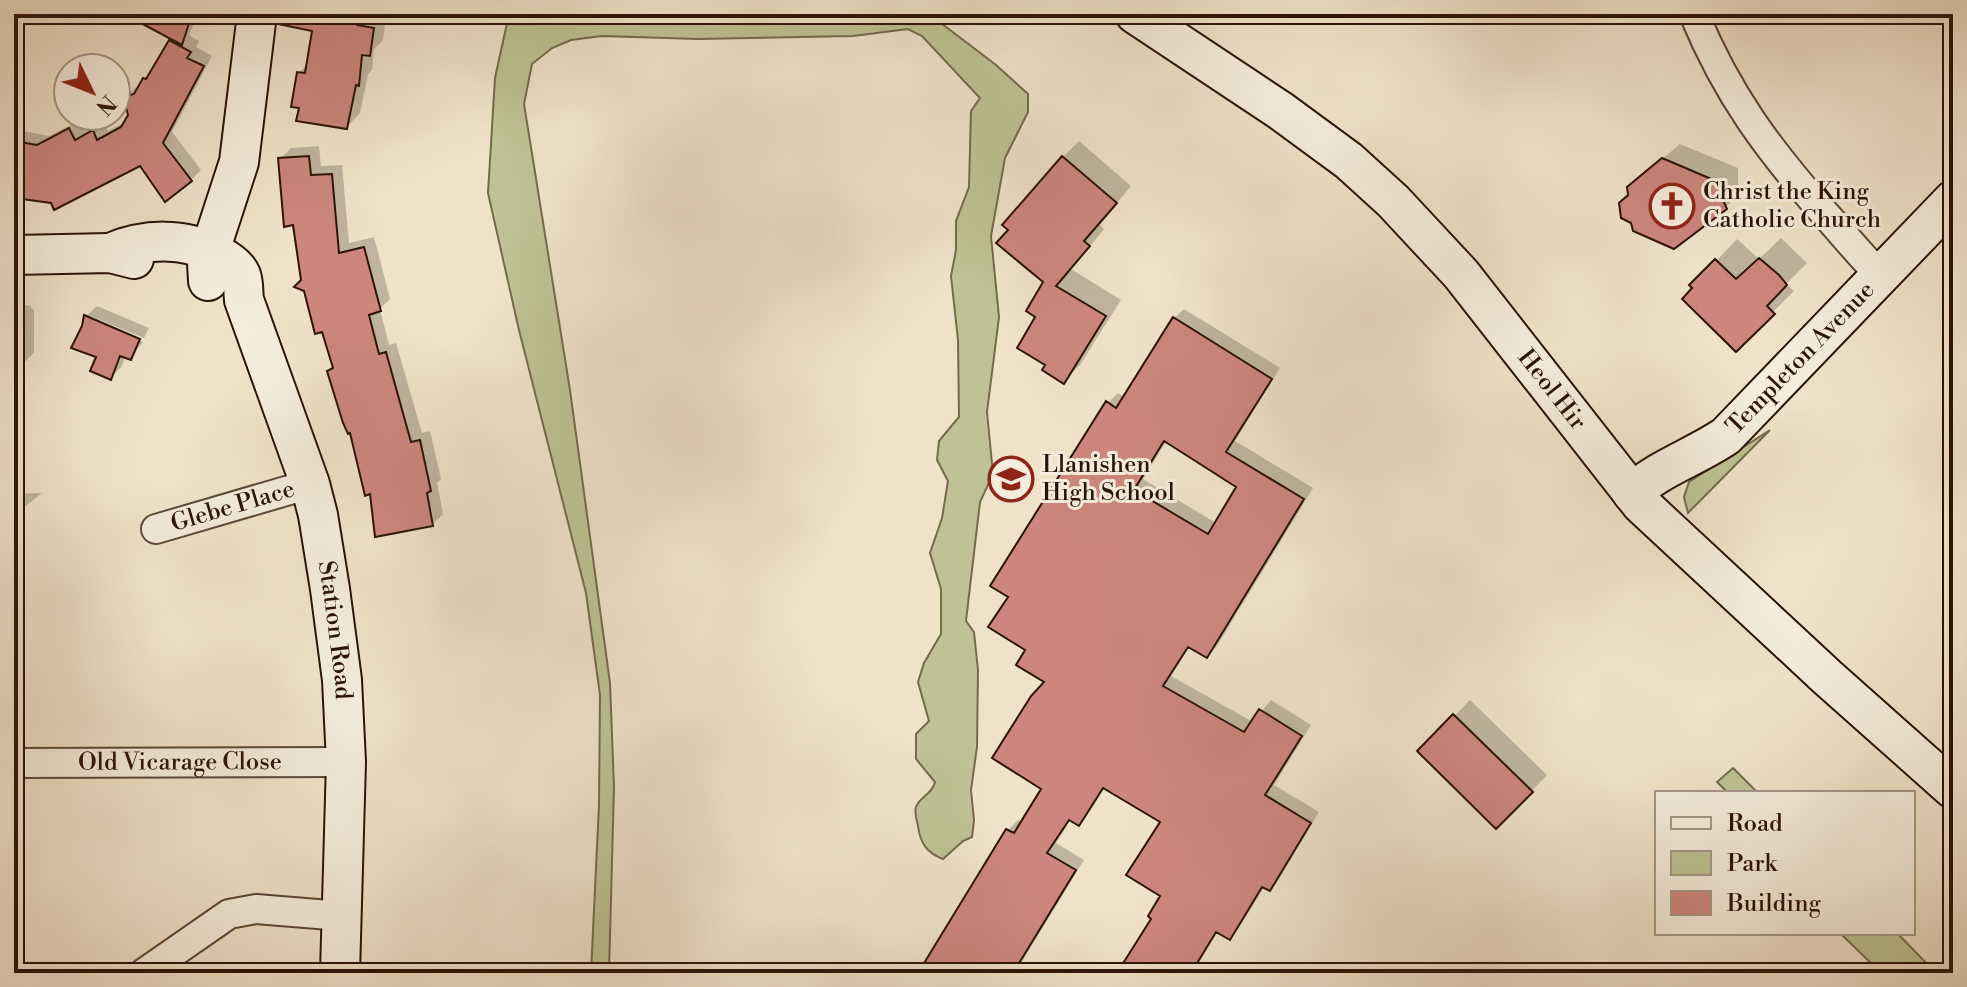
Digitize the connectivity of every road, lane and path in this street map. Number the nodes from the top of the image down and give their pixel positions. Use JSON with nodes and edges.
{"nodes":[{"id":1,"x":257,"y":14,"type":"edge"},
{"id":2,"x":1135,"y":14,"type":"edge"},
{"id":3,"x":1694,"y":14,"type":"edge"},
{"id":4,"x":1953,"y":200,"type":"edge"},
{"id":5,"x":14,"y":255,"type":"edge"},
{"id":6,"x":224,"y":274,"type":"junction"},
{"id":7,"x":1880,"y":275,"type":"junction"},
{"id":8,"x":310,"y":484,"type":"junction"},
{"id":9,"x":1632,"y":493,"type":"junction"},
{"id":10,"x":156,"y":529,"type":"dead end"},
{"id":11,"x":346,"y":762,"type":"junction"},
{"id":12,"x":14,"y":763,"type":"edge"},
{"id":13,"x":1953,"y":789,"type":"edge"},
{"id":14,"x":342,"y":916,"type":"junction"},
{"id":15,"x":144,"y":973,"type":"edge"},
{"id":16,"x":340,"y":973,"type":"edge"}],
"edges":[{"from":1,"to":6,"type":"street","name":"Station Road"},
{"from":2,"to":9,"type":"street","name":"Heol Hir"},
{"from":3,"to":7,"type":"street"},
{"from":4,"to":7,"type":"street","name":"Templeton Avenue"},
{"from":5,"to":6,"type":"street"},
{"from":6,"to":8,"type":"street","name":"Station Road"},
{"from":7,"to":9,"type":"street","name":"Templeton Avenue"},
{"from":8,"to":10,"type":"street","name":"Glebe Place"},
{"from":8,"to":11,"type":"street","name":"Station Road"},
{"from":9,"to":13,"type":"street","name":"Heol Hir"},
{"from":11,"to":12,"type":"street","name":"Old Vicarage Close"},
{"from":11,"to":14,"type":"street","name":"Station Road"},
{"from":14,"to":15,"type":"street"},
{"from":14,"to":16,"type":"street","name":"Station Road"}]}
